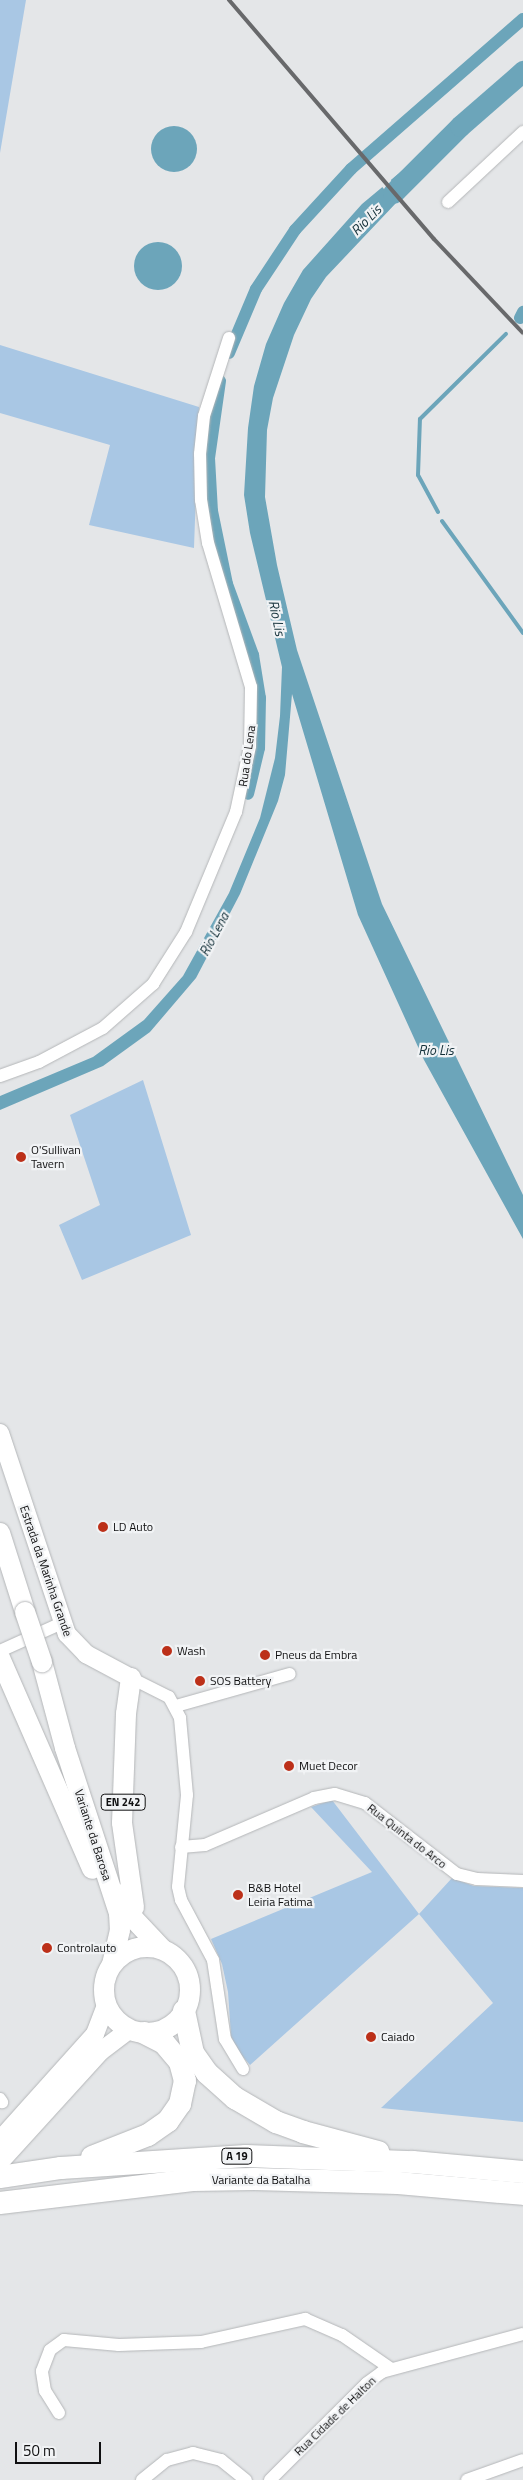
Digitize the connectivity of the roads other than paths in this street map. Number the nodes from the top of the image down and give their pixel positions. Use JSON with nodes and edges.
{"nodes":[{"id":1,"x":523,"y":132,"type":"edge"},
{"id":2,"x":448,"y":202,"type":"dead end"},
{"id":3,"x":229,"y":338,"type":"dead end"},
{"id":4,"x":0,"y":1076,"type":"edge"},
{"id":5,"x":0,"y":1433,"type":"edge"},
{"id":6,"x":0,"y":1532,"type":"edge"},
{"id":7,"x":62,"y":1623,"type":"junction"},
{"id":8,"x":0,"y":1651,"type":"edge"},
{"id":9,"x":0,"y":1658,"type":"edge"},
{"id":10,"x":290,"y":1674,"type":"dead end"},
{"id":11,"x":131,"y":1678,"type":"junction"},
{"id":12,"x":176,"y":1706,"type":"junction"},
{"id":13,"x":56,"y":1707,"type":"junction"},
{"id":14,"x":181,"y":1847,"type":"junction"},
{"id":15,"x":523,"y":1881,"type":"edge"},
{"id":16,"x":138,"y":1926,"type":"junction"},
{"id":17,"x":117,"y":1943,"type":"junction"},
{"id":18,"x":162,"y":1950,"type":"junction"},
{"id":19,"x":112,"y":1964,"type":"junction"},
{"id":20,"x":106,"y":2005,"type":"junction"},
{"id":21,"x":184,"y":2011,"type":"junction"},
{"id":22,"x":137,"y":2031,"type":"junction"},
{"id":23,"x":244,"y":2069,"type":"dead end"},
{"id":24,"x":42,"y":2104,"type":"junction"},
{"id":25,"x":0,"y":2140,"type":"edge"},
{"id":26,"x":0,"y":2162,"type":"edge"},
{"id":27,"x":413,"y":2162,"type":"junction"},
{"id":28,"x":61,"y":2168,"type":"junction"},
{"id":29,"x":523,"y":2172,"type":"edge"},
{"id":30,"x":0,"y":2177,"type":"edge"},
{"id":31,"x":523,"y":2194,"type":"edge"},
{"id":32,"x":0,"y":2203,"type":"edge"},
{"id":33,"x":523,"y":2334,"type":"edge"},
{"id":34,"x":390,"y":2368,"type":"junction"},
{"id":35,"x":59,"y":2413,"type":"dead end"},
{"id":36,"x":523,"y":2460,"type":"edge"},
{"id":37,"x":142,"y":2480,"type":"edge"},
{"id":38,"x":246,"y":2480,"type":"edge"},
{"id":39,"x":270,"y":2480,"type":"edge"},
{"id":40,"x":467,"y":2480,"type":"edge"}],
"edges":[{"from":1,"to":2,"type":"street"},
{"from":3,"to":4,"type":"street","name":"Rua do Lena"},
{"from":5,"to":7,"type":"main road","name":"Estrada da Marinha Grande"},
{"from":6,"to":13,"type":"main road","name":"Variante da Barosa","number":"EN 242","bridge":true},
{"from":7,"to":8,"type":"street"},
{"from":7,"to":11,"type":"main road","name":"Estrada da Marinha Grande"},
{"from":9,"to":17,"type":"main road"},
{"from":10,"to":12,"type":"street"},
{"from":11,"to":12,"type":"street"},
{"from":11,"to":16,"type":"main road","number":"EN 242"},
{"from":12,"to":14,"type":"street"},
{"from":13,"to":16,"type":"main road","name":"Variante da Barosa","number":"EN 242"},
{"from":13,"to":17,"type":"main road","name":"Variante da Barosa","number":"EN 242"},
{"from":14,"to":15,"type":"street","name":"Rua Quinta do Arco"},
{"from":14,"to":23,"type":"street"},
{"from":16,"to":18,"type":"main road","name":"Variante da Barosa","number":"EN 242"},
{"from":17,"to":19,"type":"main road","name":"Variante da Barosa","number":"EN 242"},
{"from":18,"to":19,"type":"main road"},
{"from":18,"to":21,"type":"main road","number":"EN 242"},
{"from":19,"to":20,"type":"main road","number":"EN 242"},
{"from":20,"to":22,"type":"main road"},
{"from":20,"to":24,"type":"main road"},
{"from":21,"to":22,"type":"main road"},
{"from":21,"to":27,"type":"highway"},
{"from":22,"to":24,"type":"main road"},
{"from":22,"to":28,"type":"highway"},
{"from":24,"to":25,"type":"main road"},
{"from":24,"to":26,"type":"main road"},
{"from":27,"to":28,"type":"highway","name":"Variante da Batalha","number":"A 19"},
{"from":27,"to":29,"type":"highway","name":"Variante da Batalha","number":"A 19"},
{"from":28,"to":30,"type":"highway","name":"Variante da Batalha","number":"A 19"},
{"from":31,"to":32,"type":"highway","name":"Variante da Batalha","number":"A 19"},
{"from":33,"to":34,"type":"street","name":"Rua Cidade de Halton"},
{"from":34,"to":35,"type":"street"},
{"from":34,"to":39,"type":"street","name":"Rua Cidade de Halton"},
{"from":36,"to":40,"type":"street"},
{"from":37,"to":38,"type":"street"}]}
